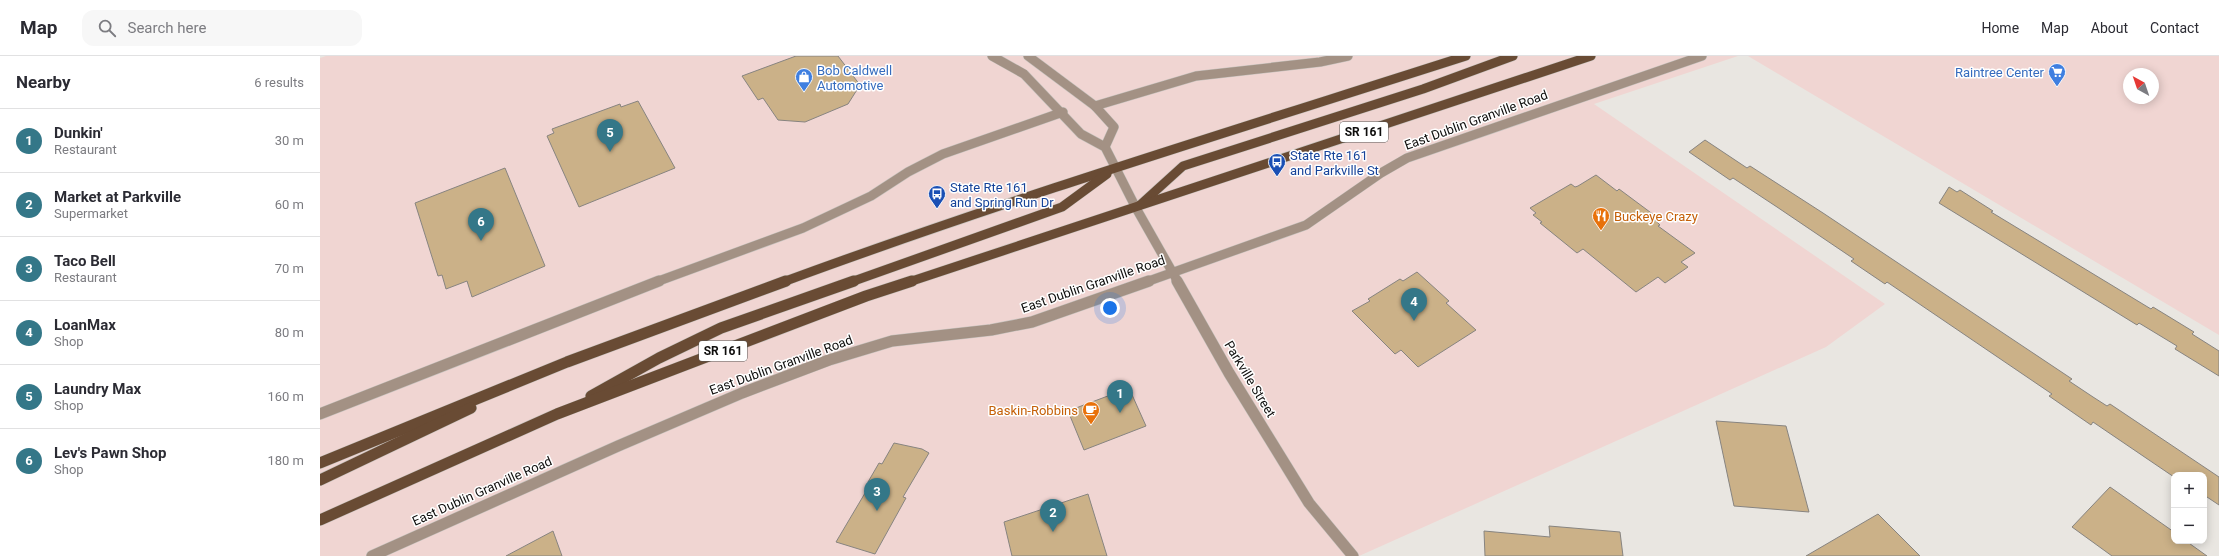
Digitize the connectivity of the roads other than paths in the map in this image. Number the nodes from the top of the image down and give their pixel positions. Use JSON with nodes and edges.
{"nodes":[{"id":1,"x":992,"y":56,"type":"edge"},
{"id":2,"x":1028,"y":56,"type":"edge"},
{"id":3,"x":1348,"y":56,"type":"edge"},
{"id":4,"x":1466,"y":56,"type":"edge"},
{"id":5,"x":1513,"y":56,"type":"edge"},
{"id":6,"x":1592,"y":56,"type":"edge"},
{"id":7,"x":1702,"y":56,"type":"edge"},
{"id":8,"x":1094,"y":106,"type":"junction"},
{"id":9,"x":1063,"y":112,"type":"junction"},
{"id":10,"x":1104,"y":147,"type":"junction"},
{"id":11,"x":1115,"y":168,"type":"junction"},
{"id":12,"x":1136,"y":208,"type":"junction"},
{"id":13,"x":1172,"y":272,"type":"junction"},
{"id":14,"x":566,"y":362,"type":"junction"},
{"id":15,"x":320,"y":414,"type":"edge"},
{"id":16,"x":557,"y":414,"type":"junction"},
{"id":17,"x":320,"y":463,"type":"edge"},
{"id":18,"x":320,"y":480,"type":"edge"},
{"id":19,"x":320,"y":520,"type":"edge"},
{"id":20,"x":372,"y":556,"type":"edge"},
{"id":21,"x":1353,"y":556,"type":"edge"}],
"edges":[{"from":1,"to":9,"type":"street"},
{"from":2,"to":8,"type":"street"},
{"from":3,"to":8,"type":"street"},
{"from":4,"to":11,"type":"main road"},
{"from":5,"to":12,"type":"main road"},
{"from":6,"to":12,"type":"main road","name":"East Dublin Granville Road","number":"SR 161"},
{"from":7,"to":13,"type":"street","name":"East Dublin Granville Road"},
{"from":8,"to":10,"type":"street"},
{"from":9,"to":10,"type":"street"},
{"from":9,"to":15,"type":"street"},
{"from":10,"to":11,"type":"street","name":"Parkville Street"},
{"from":11,"to":12,"type":"street","name":"Parkville Street"},
{"from":11,"to":14,"type":"main road"},
{"from":11,"to":16,"type":"main road"},
{"from":12,"to":13,"type":"street","name":"Parkville Street"},
{"from":12,"to":16,"type":"main road","name":"East Dublin Granville Road","number":"SR 161"},
{"from":13,"to":20,"type":"street","name":"East Dublin Granville Road"},
{"from":13,"to":21,"type":"street","name":"Parkville Street"},
{"from":14,"to":17,"type":"main road"},
{"from":14,"to":18,"type":"main road"},
{"from":16,"to":19,"type":"main road","name":"East Dublin Granville Road","number":"SR 161"}]}
